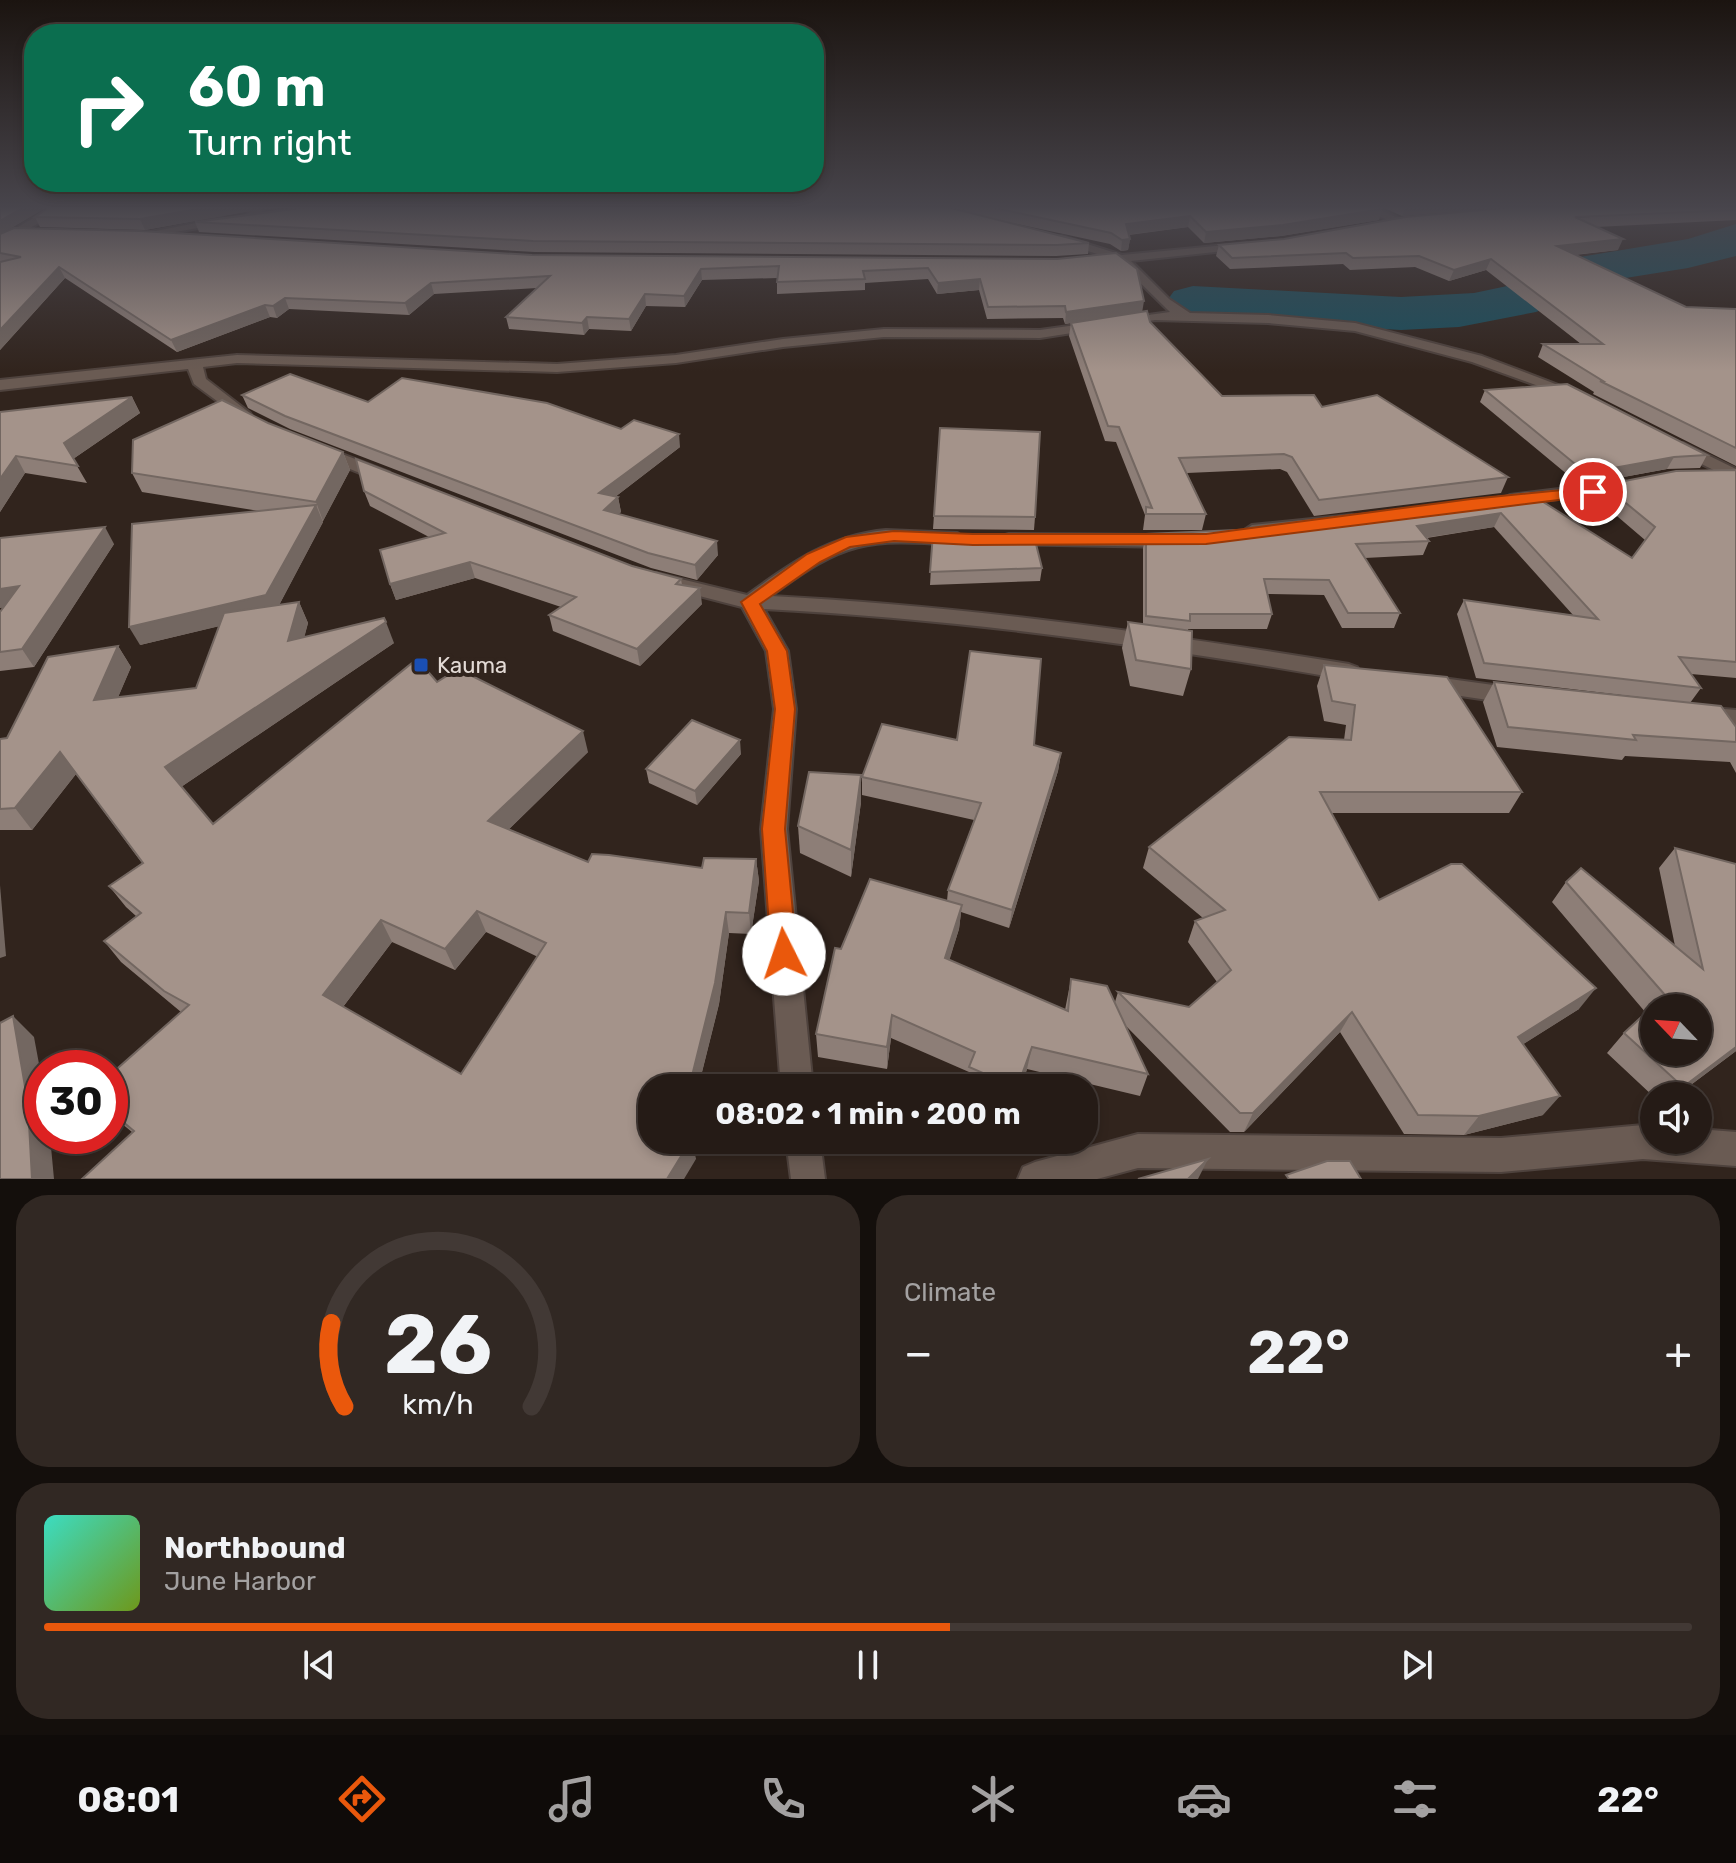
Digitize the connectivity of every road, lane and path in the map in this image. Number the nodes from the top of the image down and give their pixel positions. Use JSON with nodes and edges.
{"nodes":[{"id":1,"x":1094,"y":261,"type":"edge"},
{"id":2,"x":1123,"y":261,"type":"edge"},
{"id":3,"x":1081,"y":262,"type":"edge"},
{"id":4,"x":1187,"y":316,"type":"junction"},
{"id":5,"x":194,"y":362,"type":"junction"},
{"id":6,"x":0,"y":385,"type":"edge"},
{"id":7,"x":1599,"y":405,"type":"edge"},
{"id":8,"x":270,"y":428,"type":"edge"},
{"id":9,"x":1666,"y":439,"type":"edge"},
{"id":10,"x":309,"y":446,"type":"edge"},
{"id":11,"x":1735,"y":474,"type":"edge"},
{"id":12,"x":1690,"y":475,"type":"edge"},
{"id":13,"x":1638,"y":483,"type":"edge"},
{"id":14,"x":404,"y":484,"type":"edge"},
{"id":15,"x":1486,"y":502,"type":"edge"},
{"id":16,"x":1377,"y":518,"type":"edge"},
{"id":17,"x":1235,"y":534,"type":"edge"},
{"id":18,"x":1192,"y":540,"type":"edge"},
{"id":19,"x":643,"y":575,"type":"edge"},
{"id":20,"x":750,"y":602,"type":"junction"},
{"id":21,"x":1370,"y":676,"type":"edge"},
{"id":22,"x":1401,"y":680,"type":"edge"},
{"id":23,"x":1540,"y":699,"type":"edge"},
{"id":24,"x":1684,"y":714,"type":"edge"},
{"id":25,"x":1736,"y":718,"type":"edge"},
{"id":26,"x":796,"y":1074,"type":"edge"},
{"id":27,"x":1736,"y":1149,"type":"edge"},
{"id":28,"x":805,"y":1154,"type":"edge"},
{"id":29,"x":808,"y":1179,"type":"edge"},
{"id":30,"x":1035,"y":1179,"type":"edge"}],
"edges":[{"from":1,"to":3,"type":"street"},
{"from":2,"to":4,"type":"street"},
{"from":4,"to":5,"type":"street"},
{"from":4,"to":7,"type":"street"},
{"from":5,"to":6,"type":"street"},
{"from":5,"to":8,"type":"street"},
{"from":9,"to":11,"type":"street"},
{"from":10,"to":14,"type":"street"},
{"from":11,"to":12,"type":"street"},
{"from":13,"to":15,"type":"street"},
{"from":16,"to":17,"type":"street"},
{"from":18,"to":20,"type":"street"},
{"from":19,"to":20,"type":"street"},
{"from":20,"to":21,"type":"street"},
{"from":20,"to":26,"type":"street"},
{"from":22,"to":23,"type":"street"},
{"from":24,"to":25,"type":"street"},
{"from":27,"to":30,"type":"street"},
{"from":28,"to":29,"type":"street"}]}
